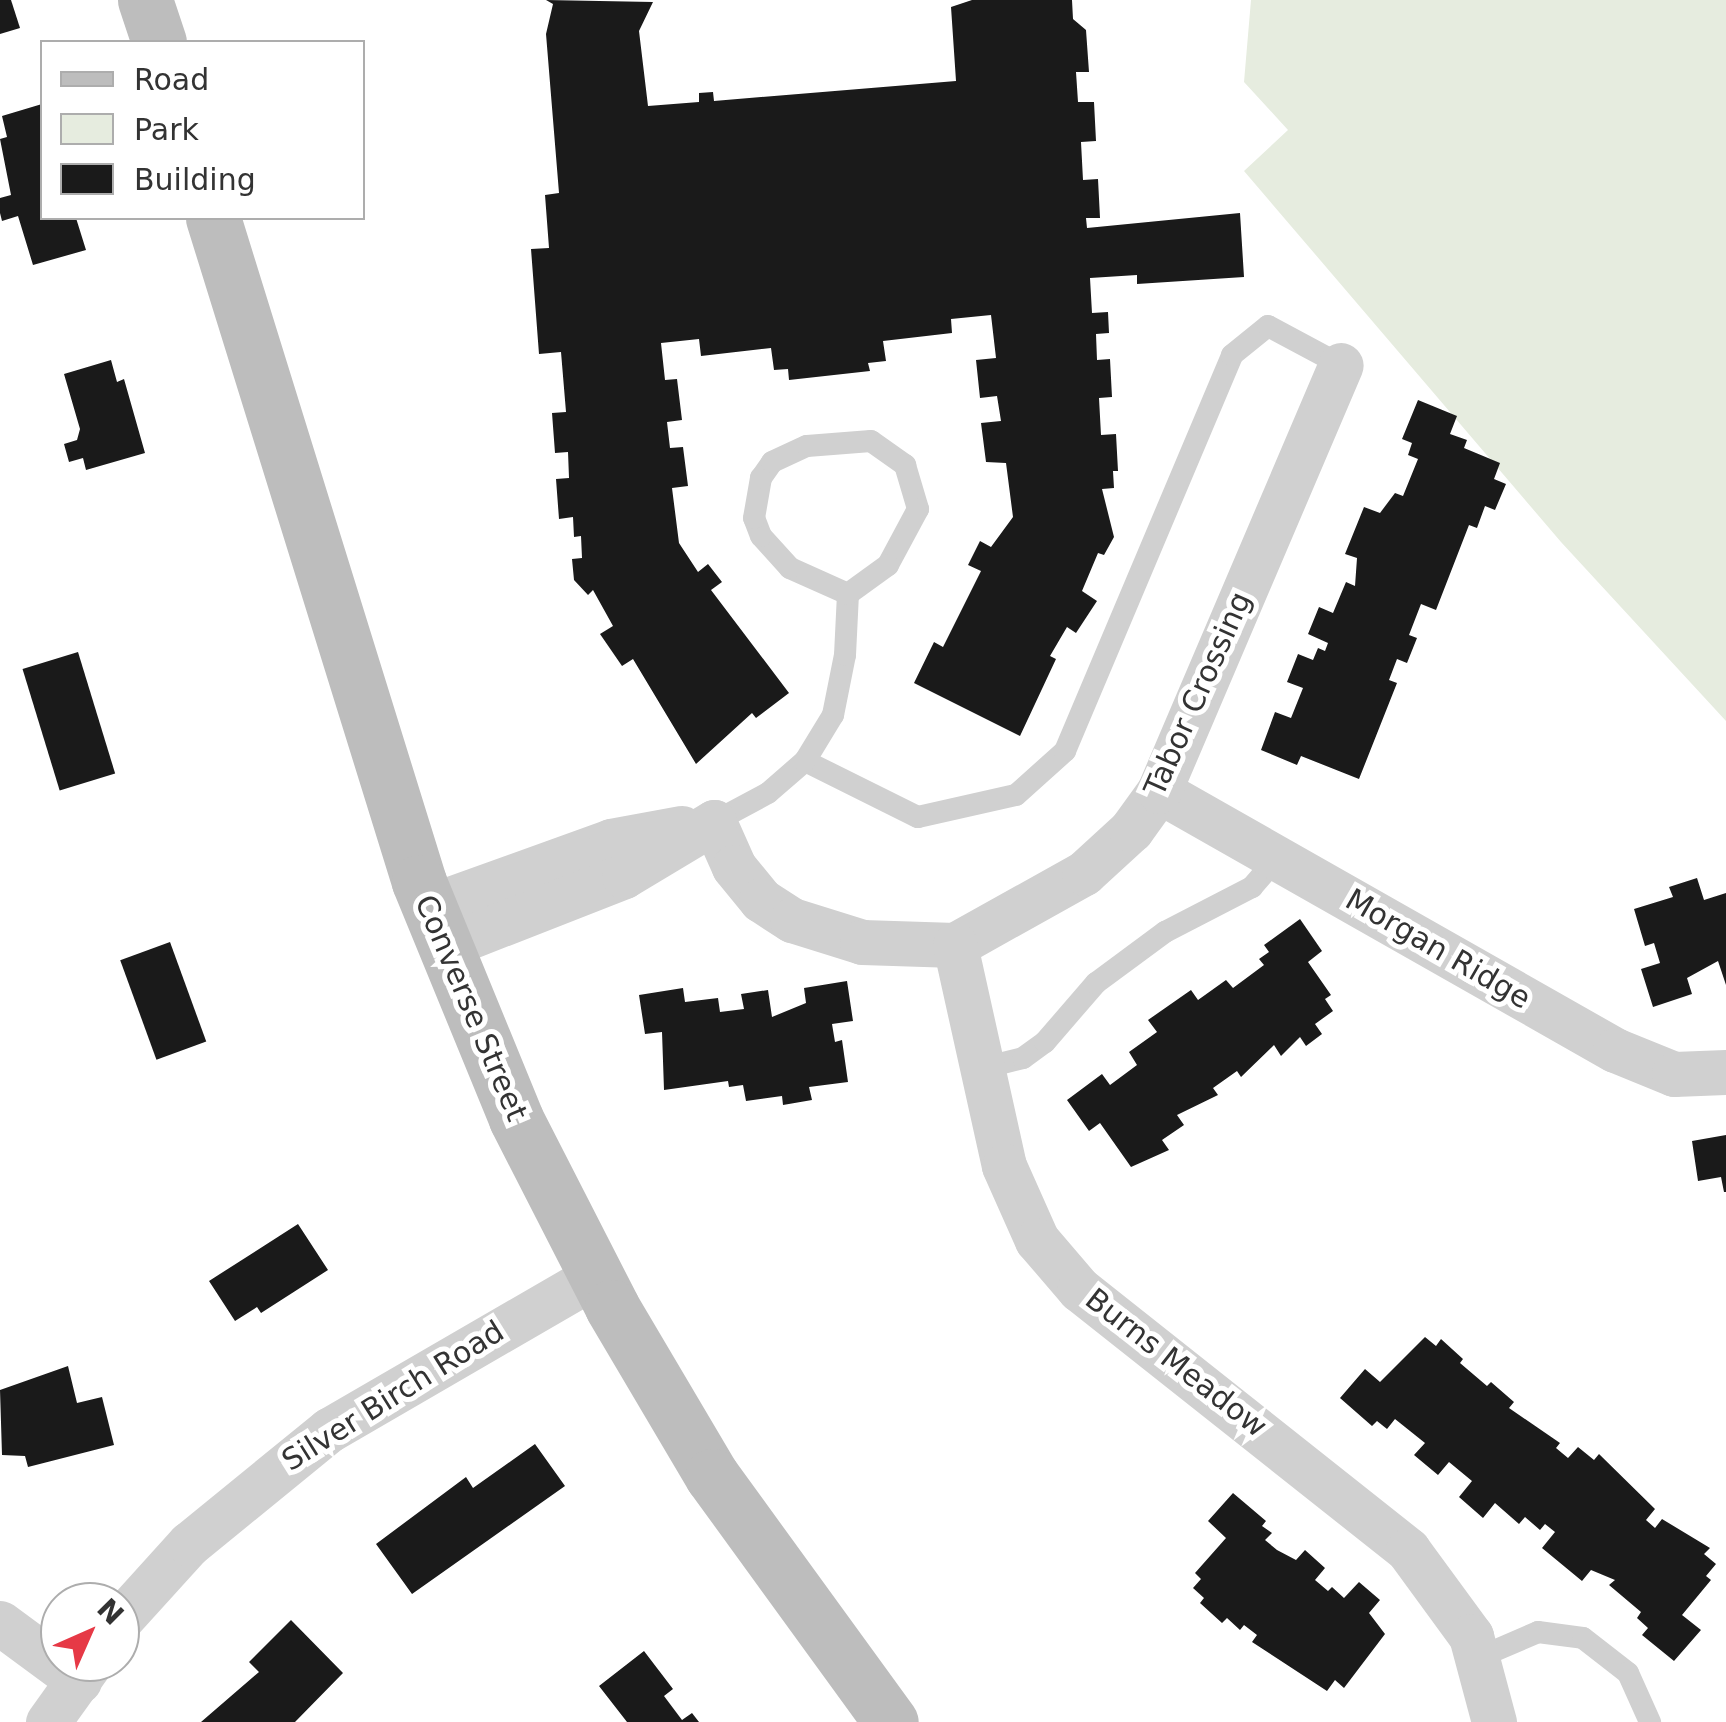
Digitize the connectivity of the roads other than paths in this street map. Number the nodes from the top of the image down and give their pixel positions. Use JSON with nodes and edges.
{"nodes":[{"id":1,"x":145,"y":0,"type":"edge"},
{"id":2,"x":157,"y":40,"type":"edge"},
{"id":3,"x":214,"y":220,"type":"edge"},
{"id":4,"x":1342,"y":365,"type":"joint"},
{"id":5,"x":848,"y":594,"type":"junction"},
{"id":6,"x":805,"y":762,"type":"junction"},
{"id":7,"x":1159,"y":791,"type":"junction"},
{"id":8,"x":714,"y":822,"type":"junction"},
{"id":9,"x":1277,"y":858,"type":"junction"},
{"id":10,"x":435,"y":927,"type":"junction"},
{"id":11,"x":955,"y":945,"type":"junction"},
{"id":12,"x":984,"y":1068,"type":"junction"},
{"id":13,"x":1726,"y":1072,"type":"edge"},
{"id":14,"x":595,"y":1276,"type":"junction"},
{"id":15,"x":140,"y":1598,"type":"edge"},
{"id":16,"x":0,"y":1623,"type":"edge"},
{"id":17,"x":40,"y":1646,"type":"edge"},
{"id":18,"x":1480,"y":1656,"type":"junction"},
{"id":19,"x":77,"y":1682,"type":"edge"},
{"id":20,"x":48,"y":1722,"type":"edge"},
{"id":21,"x":891,"y":1722,"type":"edge"},
{"id":22,"x":1494,"y":1722,"type":"edge"},
{"id":23,"x":1650,"y":1722,"type":"edge"}],
"edges":[{"from":1,"to":2,"type":"main road"},
{"from":3,"to":10,"type":"main road","name":"Converse Street"},
{"from":4,"to":6,"type":"lane"},
{"from":4,"to":7,"type":"street","name":"Tabor Crossing"},
{"from":5,"to":5,"type":"lane"},
{"from":5,"to":6,"type":"lane"},
{"from":6,"to":8,"type":"lane"},
{"from":7,"to":9,"type":"street","name":"Morgan Ridge"},
{"from":7,"to":11,"type":"street","name":"Tabor Crossing"},
{"from":8,"to":10,"type":"street"},
{"from":8,"to":11,"type":"street"},
{"from":9,"to":12,"type":"lane"},
{"from":9,"to":13,"type":"street","name":"Morgan Ridge"},
{"from":10,"to":14,"type":"main road","name":"Converse Street"},
{"from":11,"to":12,"type":"street","name":"Burns Meadow"},
{"from":12,"to":18,"type":"street","name":"Burns Meadow"},
{"from":14,"to":15,"type":"street","name":"Silver Birch Road"},
{"from":14,"to":21,"type":"main road","name":"Converse Street"},
{"from":16,"to":17,"type":"street"},
{"from":18,"to":22,"type":"street","name":"Burns Meadow"},
{"from":18,"to":23,"type":"lane"},
{"from":19,"to":20,"type":"street"}]}
